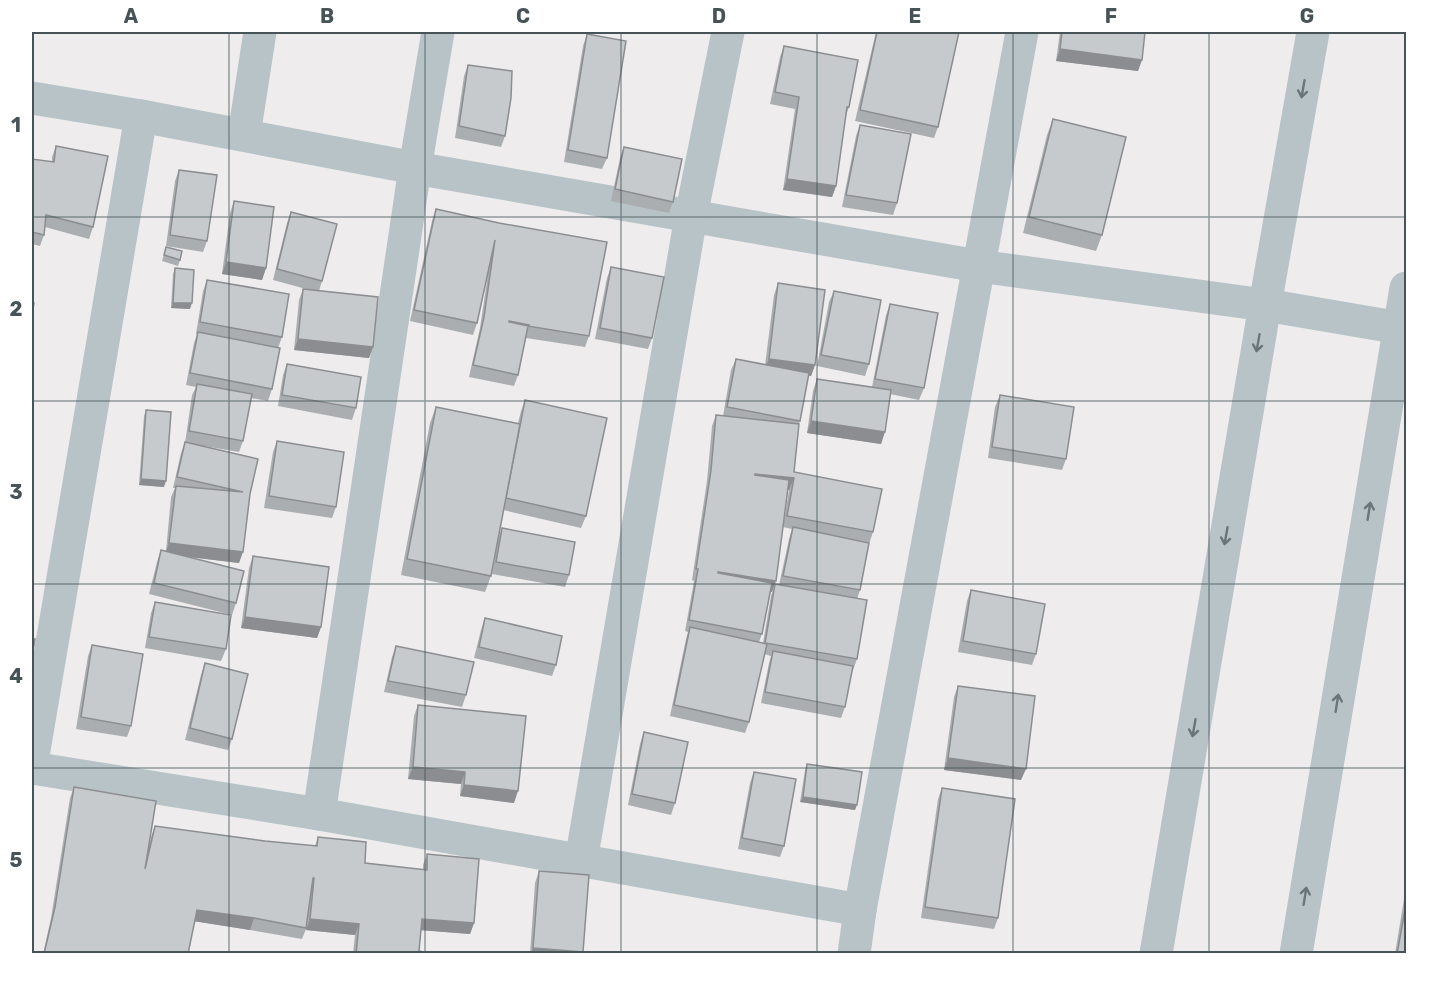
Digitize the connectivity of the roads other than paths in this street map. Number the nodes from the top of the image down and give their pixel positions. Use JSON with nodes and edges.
{"nodes":[{"id":1,"x":260,"y":32,"type":"edge"},
{"id":2,"x":438,"y":32,"type":"edge"},
{"id":3,"x":728,"y":32,"type":"edge"},
{"id":4,"x":1022,"y":32,"type":"edge"},
{"id":5,"x":1313,"y":32,"type":"edge"},
{"id":6,"x":32,"y":98,"type":"edge"},
{"id":7,"x":141,"y":116,"type":"junction"},
{"id":8,"x":244,"y":135,"type":"junction"},
{"id":9,"x":416,"y":168,"type":"junction"},
{"id":10,"x":692,"y":216,"type":"junction"},
{"id":11,"x":978,"y":266,"type":"junction"},
{"id":12,"x":1407,"y":288,"type":"edge"},
{"id":13,"x":1265,"y":305,"type":"junction"},
{"id":14,"x":1403,"y":328,"type":"edge"},
{"id":15,"x":32,"y":762,"type":"edge"},
{"id":16,"x":32,"y":768,"type":"edge"},
{"id":17,"x":319,"y":814,"type":"junction"},
{"id":18,"x":582,"y":861,"type":"junction"},
{"id":19,"x":860,"y":910,"type":"junction"},
{"id":20,"x":854,"y":954,"type":"edge"},
{"id":21,"x":1156,"y":954,"type":"edge"},
{"id":22,"x":1296,"y":954,"type":"edge"}],
"edges":[{"from":1,"to":8,"type":"street"},
{"from":2,"to":9,"type":"street"},
{"from":3,"to":10,"type":"street"},
{"from":4,"to":11,"type":"street"},
{"from":5,"to":13,"type":"street","one_way":true},
{"from":6,"to":7,"type":"street"},
{"from":7,"to":8,"type":"street"},
{"from":7,"to":15,"type":"street"},
{"from":8,"to":9,"type":"street"},
{"from":9,"to":10,"type":"street"},
{"from":9,"to":17,"type":"street"},
{"from":10,"to":11,"type":"street"},
{"from":10,"to":18,"type":"street"},
{"from":11,"to":13,"type":"street"},
{"from":11,"to":19,"type":"street"},
{"from":12,"to":14,"type":"street"},
{"from":13,"to":14,"type":"street"},
{"from":13,"to":21,"type":"street","one_way":true},
{"from":22,"to":14,"type":"street","one_way":true},
{"from":16,"to":17,"type":"street"},
{"from":17,"to":18,"type":"street"},
{"from":18,"to":19,"type":"street"},
{"from":19,"to":20,"type":"street"}]}
